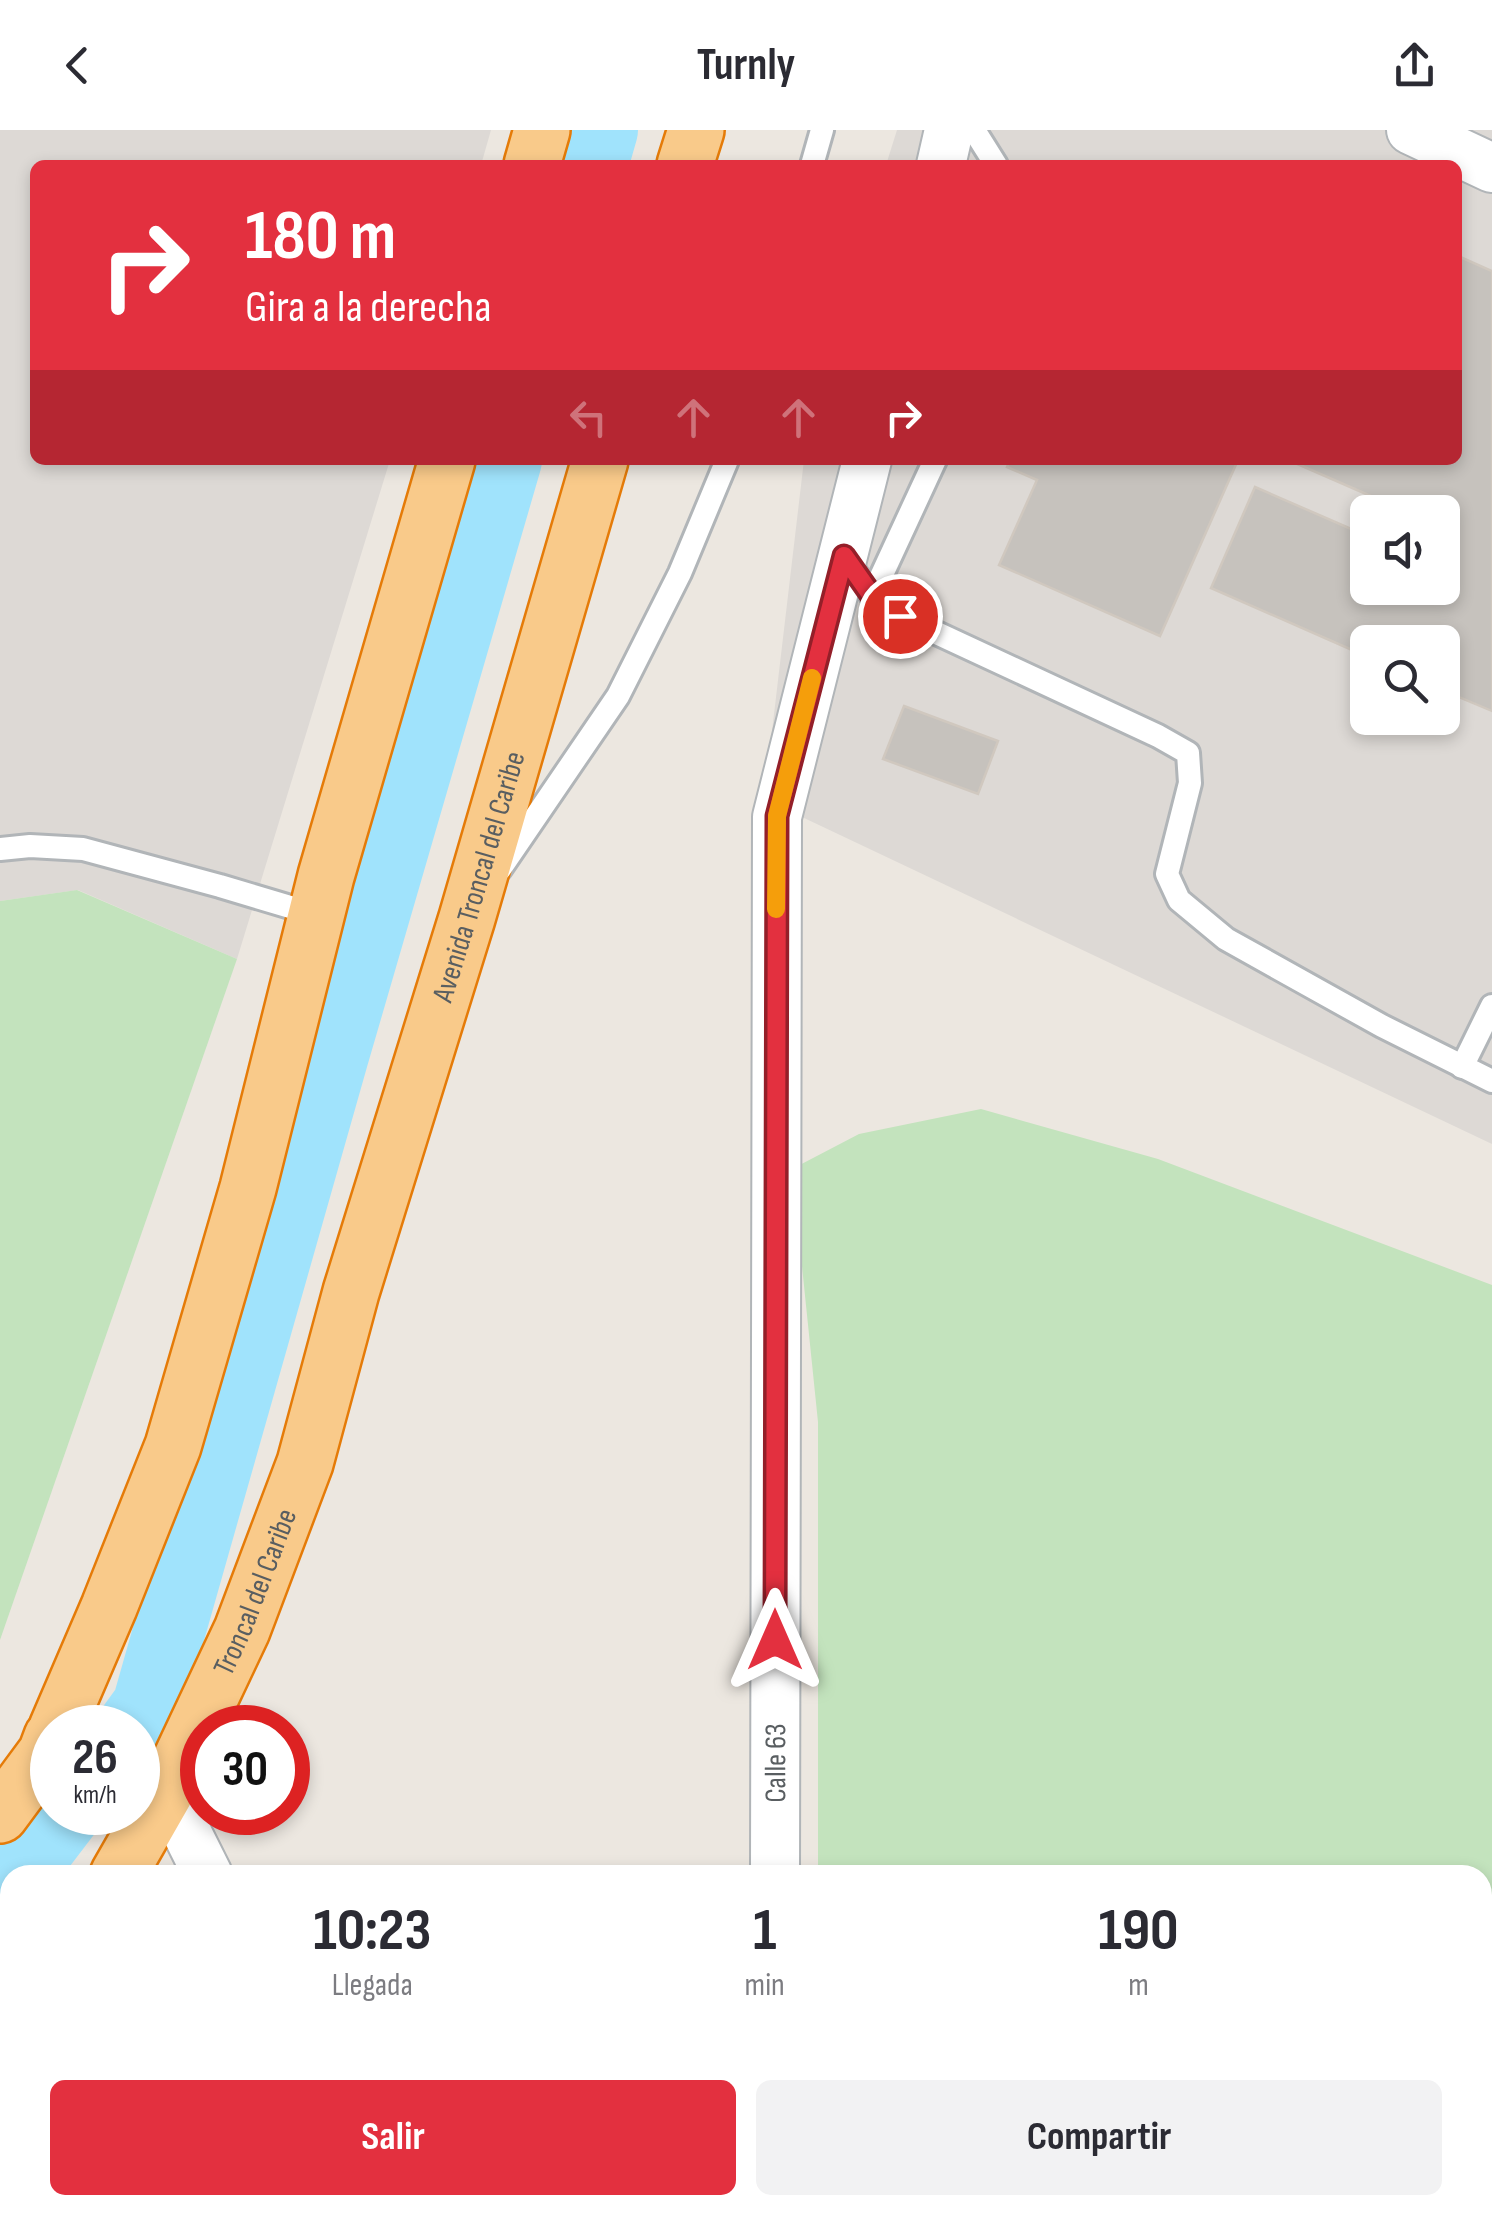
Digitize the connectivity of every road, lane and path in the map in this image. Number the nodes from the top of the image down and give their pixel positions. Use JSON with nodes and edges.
{"nodes":[{"id":1,"x":542,"y":130,"type":"edge"},
{"id":2,"x":696,"y":130,"type":"edge"},
{"id":3,"x":822,"y":130,"type":"edge"},
{"id":4,"x":949,"y":130,"type":"edge"},
{"id":5,"x":974,"y":130,"type":"edge"},
{"id":6,"x":1411,"y":130,"type":"edge"},
{"id":7,"x":533,"y":160,"type":"edge"},
{"id":8,"x":687,"y":160,"type":"edge"},
{"id":9,"x":813,"y":160,"type":"edge"},
{"id":10,"x":942,"y":160,"type":"edge"},
{"id":11,"x":993,"y":160,"type":"edge"},
{"id":12,"x":1492,"y":168,"type":"edge"},
{"id":13,"x":446,"y":465,"type":"edge"},
{"id":14,"x":599,"y":465,"type":"edge"},
{"id":15,"x":725,"y":465,"type":"edge"},
{"id":16,"x":867,"y":465,"type":"edge"},
{"id":17,"x":932,"y":465,"type":"edge"},
{"id":18,"x":844,"y":556,"type":"junction"},
{"id":19,"x":872,"y":596,"type":"junction"},
{"id":20,"x":0,"y":849,"type":"edge"},
{"id":21,"x":317,"y":915,"type":"junction"},
{"id":22,"x":467,"y":918,"type":"junction"},
{"id":23,"x":1492,"y":1006,"type":"edge"},
{"id":24,"x":1462,"y":1067,"type":"junction"},
{"id":25,"x":1492,"y":1080,"type":"edge"},
{"id":26,"x":351,"y":1292,"type":"joint"},
{"id":27,"x":67,"y":1705,"type":"edge"},
{"id":28,"x":30,"y":1774,"type":"edge"},
{"id":29,"x":166,"y":1791,"type":"junction"},
{"id":30,"x":0,"y":1814,"type":"edge"},
{"id":31,"x":124,"y":1865,"type":"edge"},
{"id":32,"x":203,"y":1865,"type":"edge"},
{"id":33,"x":775,"y":1865,"type":"edge"}],
"edges":[{"from":1,"to":7,"type":"highway"},
{"from":2,"to":8,"type":"highway"},
{"from":3,"to":9,"type":"lane"},
{"from":4,"to":10,"type":"street"},
{"from":5,"to":11,"type":"lane"},
{"from":6,"to":12,"type":"street"},
{"from":13,"to":21,"type":"highway"},
{"from":14,"to":22,"type":"highway","name":"Avenida Troncal del Caribe"},
{"from":15,"to":22,"type":"lane"},
{"from":16,"to":18,"type":"street","name":"Calle 63"},
{"from":17,"to":19,"type":"lane"},
{"from":18,"to":19,"type":"lane"},
{"from":18,"to":33,"type":"street","name":"Calle 63"},
{"from":19,"to":24,"type":"lane"},
{"from":20,"to":21,"type":"lane"},
{"from":21,"to":27,"type":"highway"},
{"from":22,"to":26,"type":"highway","name":"Avenida Troncal del Caribe"},
{"from":23,"to":24,"type":"lane"},
{"from":24,"to":25,"type":"lane"},
{"from":26,"to":29,"type":"highway","name":"Troncal del Caribe"},
{"from":28,"to":30,"type":"highway"},
{"from":29,"to":31,"type":"highway","name":"Troncal del Caribe"},
{"from":29,"to":32,"type":"street"}]}
